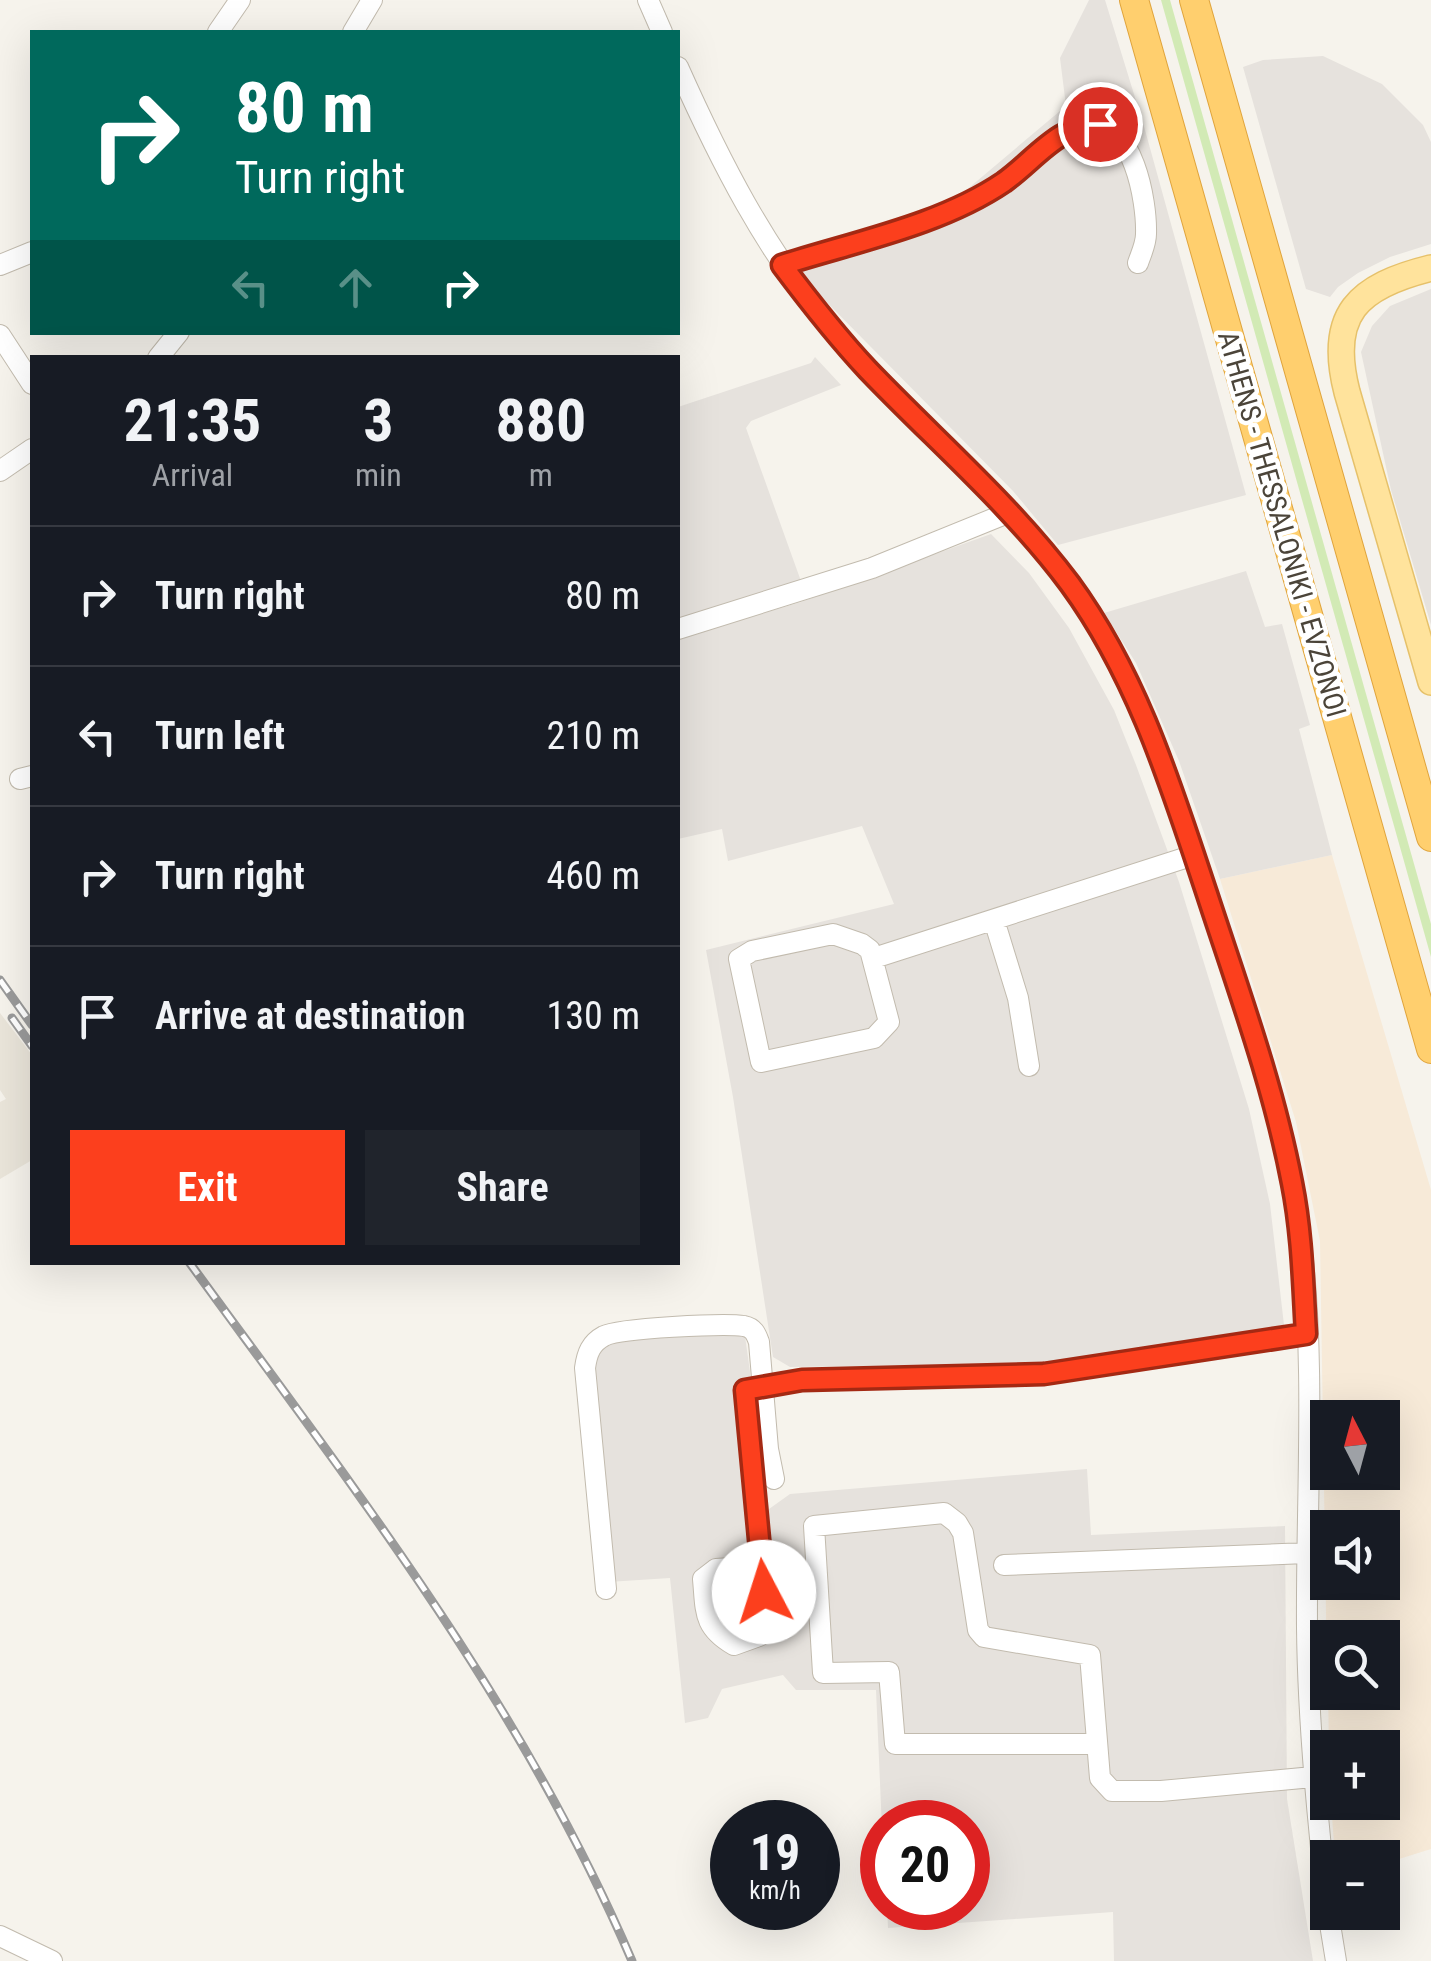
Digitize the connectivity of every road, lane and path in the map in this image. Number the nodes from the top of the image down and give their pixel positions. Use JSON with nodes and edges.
{"nodes":[{"id":1,"x":240,"y":0,"type":"edge"},
{"id":2,"x":372,"y":0,"type":"edge"},
{"id":3,"x":648,"y":0,"type":"edge"},
{"id":4,"x":1130,"y":0,"type":"edge"},
{"id":5,"x":1196,"y":0,"type":"edge"},
{"id":6,"x":219,"y":30,"type":"edge"},
{"id":7,"x":354,"y":30,"type":"edge"},
{"id":8,"x":661,"y":30,"type":"edge"},
{"id":9,"x":680,"y":72,"type":"edge"},
{"id":10,"x":30,"y":253,"type":"edge"},
{"id":11,"x":1138,"y":263,"type":"dead end"},
{"id":12,"x":0,"y":265,"type":"edge"},
{"id":13,"x":782,"y":265,"type":"junction"},
{"id":14,"x":1431,"y":268,"type":"edge"},
{"id":15,"x":0,"y":335,"type":"edge"},
{"id":16,"x":177,"y":335,"type":"edge"},
{"id":17,"x":160,"y":355,"type":"edge"},
{"id":18,"x":30,"y":381,"type":"edge"},
{"id":19,"x":30,"y":450,"type":"edge"},
{"id":20,"x":0,"y":471,"type":"edge"},
{"id":21,"x":1010,"y":512,"type":"junction"},
{"id":22,"x":680,"y":628,"type":"edge"},
{"id":23,"x":1431,"y":682,"type":"edge"},
{"id":24,"x":1431,"y":838,"type":"edge"},
{"id":25,"x":1194,"y":855,"type":"junction"},
{"id":26,"x":994,"y":920,"type":"junction"},
{"id":27,"x":874,"y":958,"type":"junction"},
{"id":28,"x":1431,"y":1049,"type":"edge"},
{"id":29,"x":1029,"y":1066,"type":"dead end"},
{"id":30,"x":1306,"y":1334,"type":"junction"},
{"id":31,"x":764,"y":1388,"type":"junction"},
{"id":32,"x":774,"y":1479,"type":"dead end"},
{"id":33,"x":1307,"y":1553,"type":"junction"},
{"id":34,"x":1004,"y":1564,"type":"dead end"},
{"id":35,"x":762,"y":1566,"type":"dead end"},
{"id":36,"x":606,"y":1589,"type":"dead end"},
{"id":37,"x":1310,"y":1739,"type":"edge"},
{"id":38,"x":1096,"y":1744,"type":"junction"},
{"id":39,"x":1310,"y":1777,"type":"edge"},
{"id":40,"x":1331,"y":1930,"type":"edge"},
{"id":41,"x":0,"y":1936,"type":"edge"},
{"id":42,"x":52,"y":1961,"type":"edge"},
{"id":43,"x":1336,"y":1961,"type":"edge"}],
"edges":[{"from":1,"to":6,"type":"street"},
{"from":2,"to":7,"type":"street"},
{"from":3,"to":8,"type":"street"},
{"from":4,"to":28,"type":"highway","name":"ATHENS - THESSALONIKI - EVZONOI"},
{"from":5,"to":24,"type":"highway","name":"ATHENS - THESSALONIKI - EVZONOI"},
{"from":9,"to":13,"type":"street"},
{"from":10,"to":12,"type":"street"},
{"from":11,"to":13,"type":"street"},
{"from":13,"to":21,"type":"street"},
{"from":14,"to":23,"type":"main road"},
{"from":15,"to":18,"type":"street"},
{"from":16,"to":17,"type":"street"},
{"from":19,"to":20,"type":"street"},
{"from":21,"to":22,"type":"street"},
{"from":21,"to":25,"type":"street"},
{"from":25,"to":26,"type":"street"},
{"from":25,"to":30,"type":"street"},
{"from":26,"to":27,"type":"street"},
{"from":26,"to":29,"type":"street"},
{"from":27,"to":27,"type":"street"},
{"from":30,"to":31,"type":"street"},
{"from":30,"to":33,"type":"street"},
{"from":31,"to":32,"type":"street"},
{"from":31,"to":35,"type":"street"},
{"from":31,"to":36,"type":"street"},
{"from":33,"to":34,"type":"street"},
{"from":33,"to":37,"type":"street"},
{"from":38,"to":38,"type":"street"},
{"from":38,"to":39,"type":"street"},
{"from":40,"to":43,"type":"street"},
{"from":41,"to":42,"type":"street"}]}
